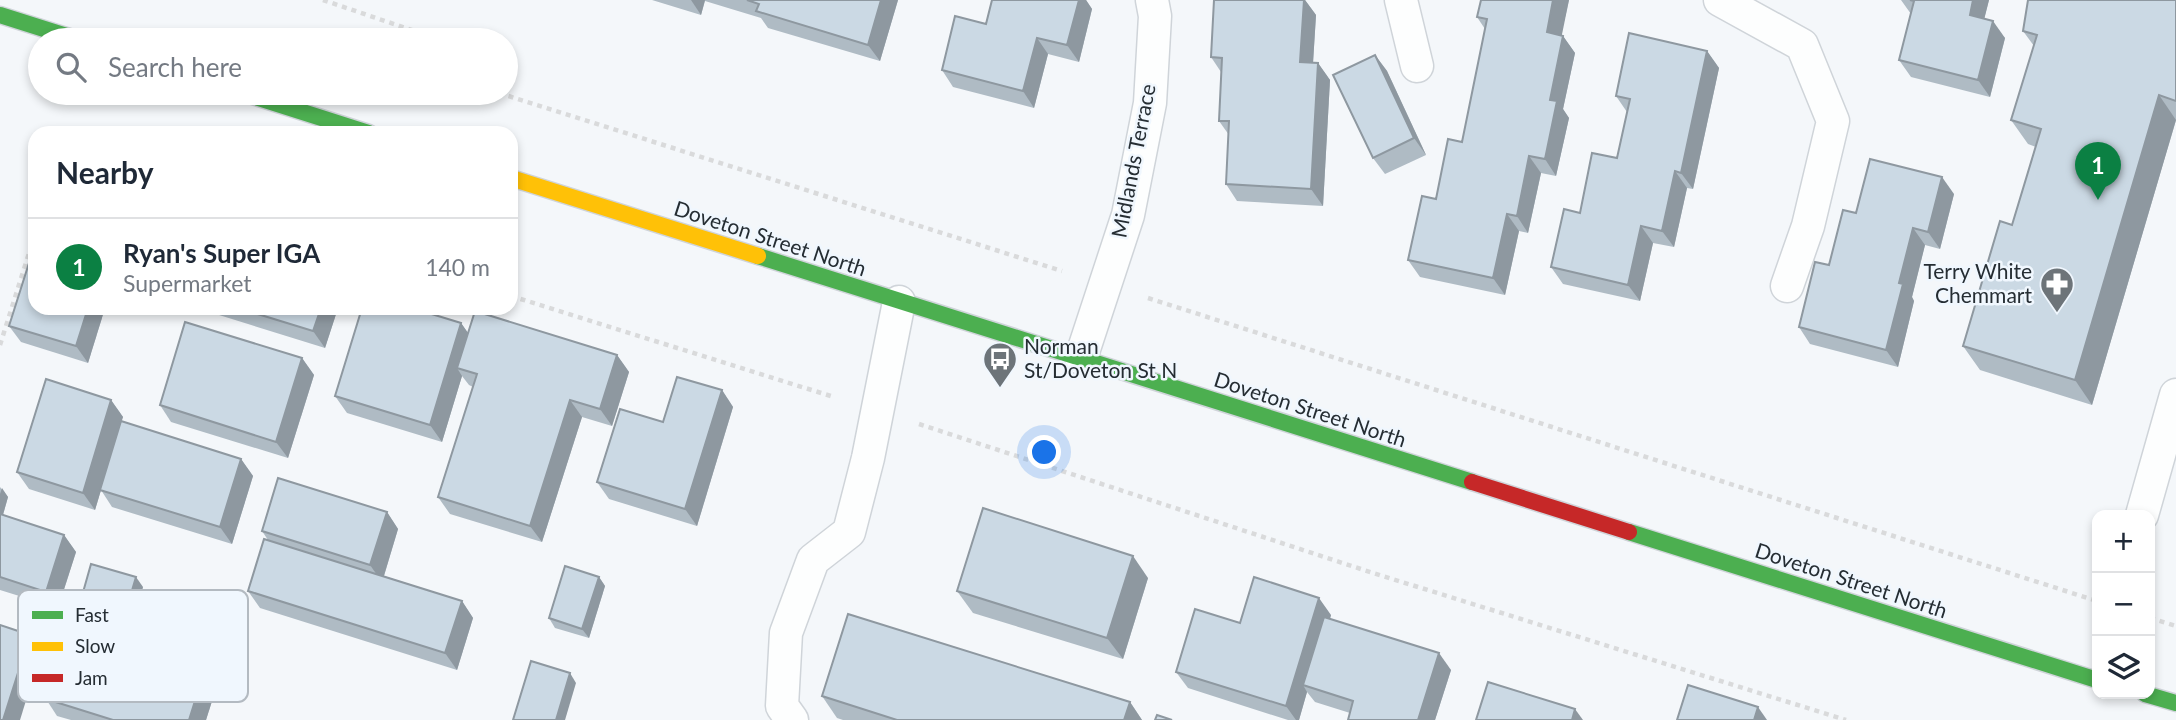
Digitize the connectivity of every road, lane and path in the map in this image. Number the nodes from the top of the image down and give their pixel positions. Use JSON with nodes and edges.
{"nodes":[{"id":1,"x":323,"y":0,"type":"edge"},
{"id":2,"x":1152,"y":0,"type":"edge"},
{"id":3,"x":1401,"y":0,"type":"edge"},
{"id":4,"x":1720,"y":0,"type":"edge"},
{"id":5,"x":0,"y":15,"type":"edge"},
{"id":6,"x":41,"y":28,"type":"edge"},
{"id":7,"x":406,"y":28,"type":"edge"},
{"id":8,"x":1417,"y":66,"type":"dead end"},
{"id":9,"x":518,"y":99,"type":"edge"},
{"id":10,"x":281,"y":105,"type":"edge"},
{"id":11,"x":347,"y":126,"type":"edge"},
{"id":12,"x":518,"y":180,"type":"edge"},
{"id":13,"x":28,"y":256,"type":"edge"},
{"id":14,"x":1105,"y":285,"type":"junction"},
{"id":15,"x":1787,"y":286,"type":"dead end"},
{"id":16,"x":518,"y":298,"type":"edge"},
{"id":17,"x":899,"y":302,"type":"junction"},
{"id":18,"x":0,"y":345,"type":"edge"},
{"id":19,"x":1081,"y":358,"type":"junction"},
{"id":20,"x":2176,"y":395,"type":"edge"},
{"id":21,"x":876,"y":410,"type":"junction"},
{"id":22,"x":2143,"y":510,"type":"edge"},
{"id":23,"x":2092,"y":599,"type":"edge"},
{"id":24,"x":2155,"y":620,"type":"edge"},
{"id":25,"x":2176,"y":626,"type":"edge"},
{"id":26,"x":2092,"y":670,"type":"edge"},
{"id":27,"x":2155,"y":697,"type":"edge"},
{"id":28,"x":2176,"y":703,"type":"edge"},
{"id":29,"x":792,"y":720,"type":"edge"},
{"id":30,"x":1846,"y":720,"type":"edge"}],
"edges":[{"from":1,"to":7,"type":"path"},
{"from":2,"to":14,"type":"lane","name":"Midlands Terrace"},
{"from":3,"to":8,"type":"lane"},
{"from":4,"to":15,"type":"lane"},
{"from":5,"to":6,"type":"main road"},
{"from":9,"to":14,"type":"path"},
{"from":10,"to":11,"type":"main road"},
{"from":12,"to":17,"type":"main road","name":"Doveton Street North"},
{"from":13,"to":18,"type":"path"},
{"from":14,"to":19,"type":"lane","name":"Midlands Terrace"},
{"from":14,"to":23,"type":"path"},
{"from":16,"to":21,"type":"path"},
{"from":17,"to":19,"type":"main road","name":"Doveton Street North"},
{"from":17,"to":21,"type":"lane"},
{"from":19,"to":26,"type":"main road","name":"Doveton Street North"},
{"from":20,"to":22,"type":"lane"},
{"from":21,"to":29,"type":"lane"},
{"from":21,"to":30,"type":"path"},
{"from":24,"to":25,"type":"path"},
{"from":27,"to":28,"type":"main road"}]}
